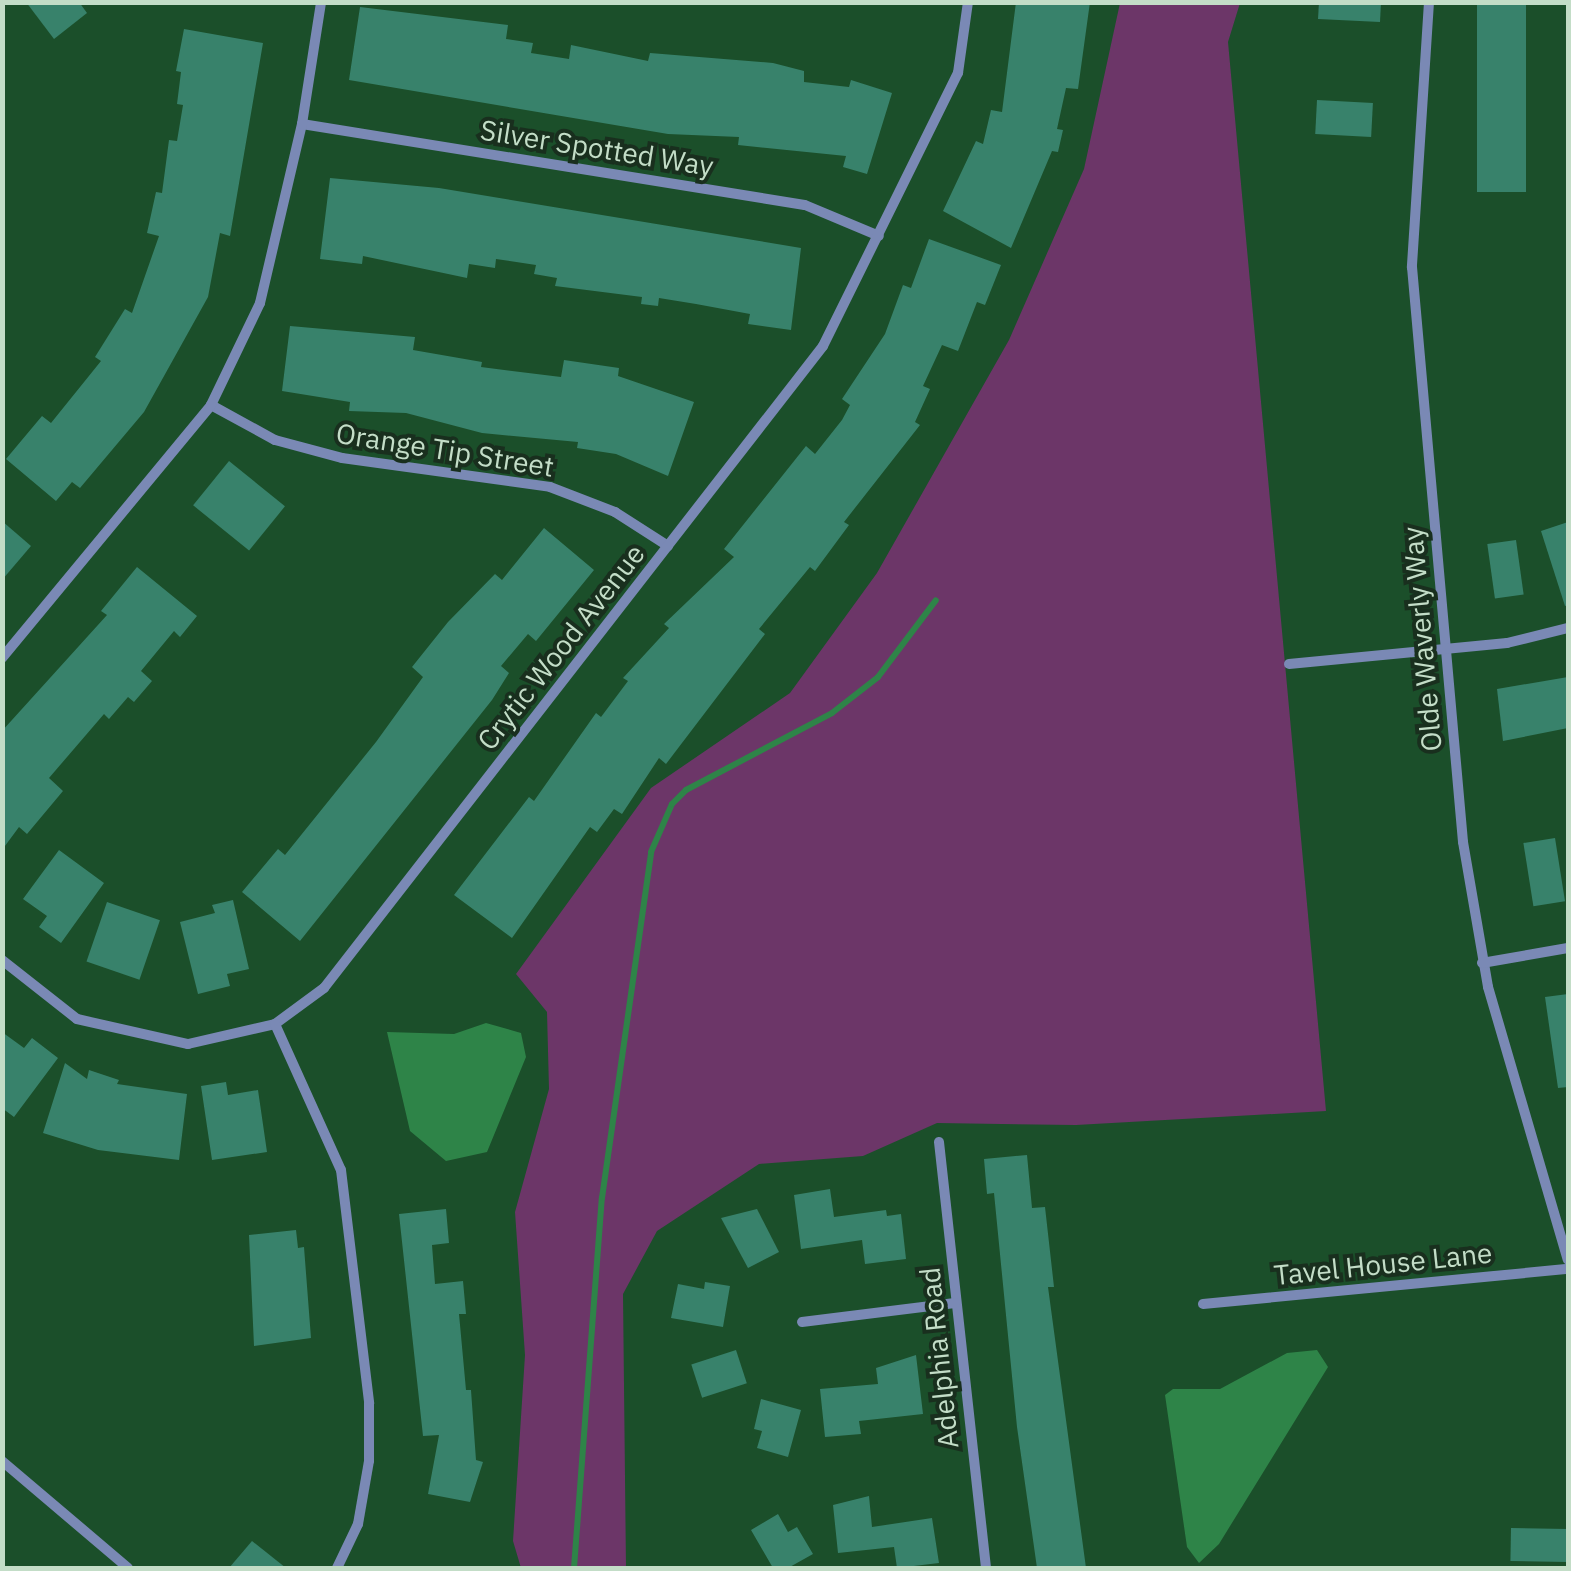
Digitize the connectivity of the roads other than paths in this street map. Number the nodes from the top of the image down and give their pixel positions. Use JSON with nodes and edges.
{"nodes":[{"id":1,"x":321,"y":2,"type":"edge"},
{"id":2,"x":968,"y":2,"type":"edge"},
{"id":3,"x":1429,"y":2,"type":"edge"},
{"id":4,"x":302,"y":124,"type":"junction"},
{"id":5,"x":879,"y":236,"type":"junction"},
{"id":6,"x":210,"y":406,"type":"junction"},
{"id":7,"x":668,"y":546,"type":"junction"},
{"id":8,"x":1568,"y":628,"type":"edge"},
{"id":9,"x":1446,"y":650,"type":"junction"},
{"id":10,"x":2,"y":658,"type":"edge"},
{"id":11,"x":1289,"y":664,"type":"dead end"},
{"id":12,"x":1568,"y":948,"type":"edge"},
{"id":13,"x":2,"y":960,"type":"edge"},
{"id":14,"x":1482,"y":963,"type":"junction"},
{"id":15,"x":275,"y":1024,"type":"junction"},
{"id":16,"x":939,"y":1142,"type":"dead end"},
{"id":17,"x":1568,"y":1260,"type":"edge"},
{"id":18,"x":1568,"y":1268,"type":"edge"},
{"id":19,"x":955,"y":1303,"type":"junction"},
{"id":20,"x":1203,"y":1304,"type":"dead end"},
{"id":21,"x":802,"y":1322,"type":"dead end"},
{"id":22,"x":2,"y":1461,"type":"edge"},
{"id":23,"x":128,"y":1568,"type":"edge"},
{"id":24,"x":336,"y":1568,"type":"edge"},
{"id":25,"x":986,"y":1568,"type":"edge"}],
"edges":[{"from":1,"to":4,"type":"street"},
{"from":2,"to":5,"type":"street","name":"Crytic Wood Avenue"},
{"from":3,"to":9,"type":"street","name":"Olde Waverly Way"},
{"from":4,"to":5,"type":"street","name":"Silver Spotted Way"},
{"from":4,"to":6,"type":"street"},
{"from":5,"to":7,"type":"street","name":"Crytic Wood Avenue"},
{"from":6,"to":7,"type":"street","name":"Orange Tip Street"},
{"from":6,"to":10,"type":"street"},
{"from":7,"to":15,"type":"street","name":"Crytic Wood Avenue"},
{"from":8,"to":9,"type":"street"},
{"from":9,"to":11,"type":"street"},
{"from":9,"to":14,"type":"street","name":"Olde Waverly Way"},
{"from":12,"to":14,"type":"street"},
{"from":13,"to":15,"type":"street","name":"Crytic Wood Avenue"},
{"from":14,"to":17,"type":"street","name":"Olde Waverly Way"},
{"from":15,"to":24,"type":"street"},
{"from":16,"to":19,"type":"street","name":"Adelphia Road"},
{"from":18,"to":20,"type":"street","name":"Tavel House Lane"},
{"from":19,"to":21,"type":"street"},
{"from":19,"to":25,"type":"street","name":"Adelphia Road"},
{"from":22,"to":23,"type":"street"}]}
